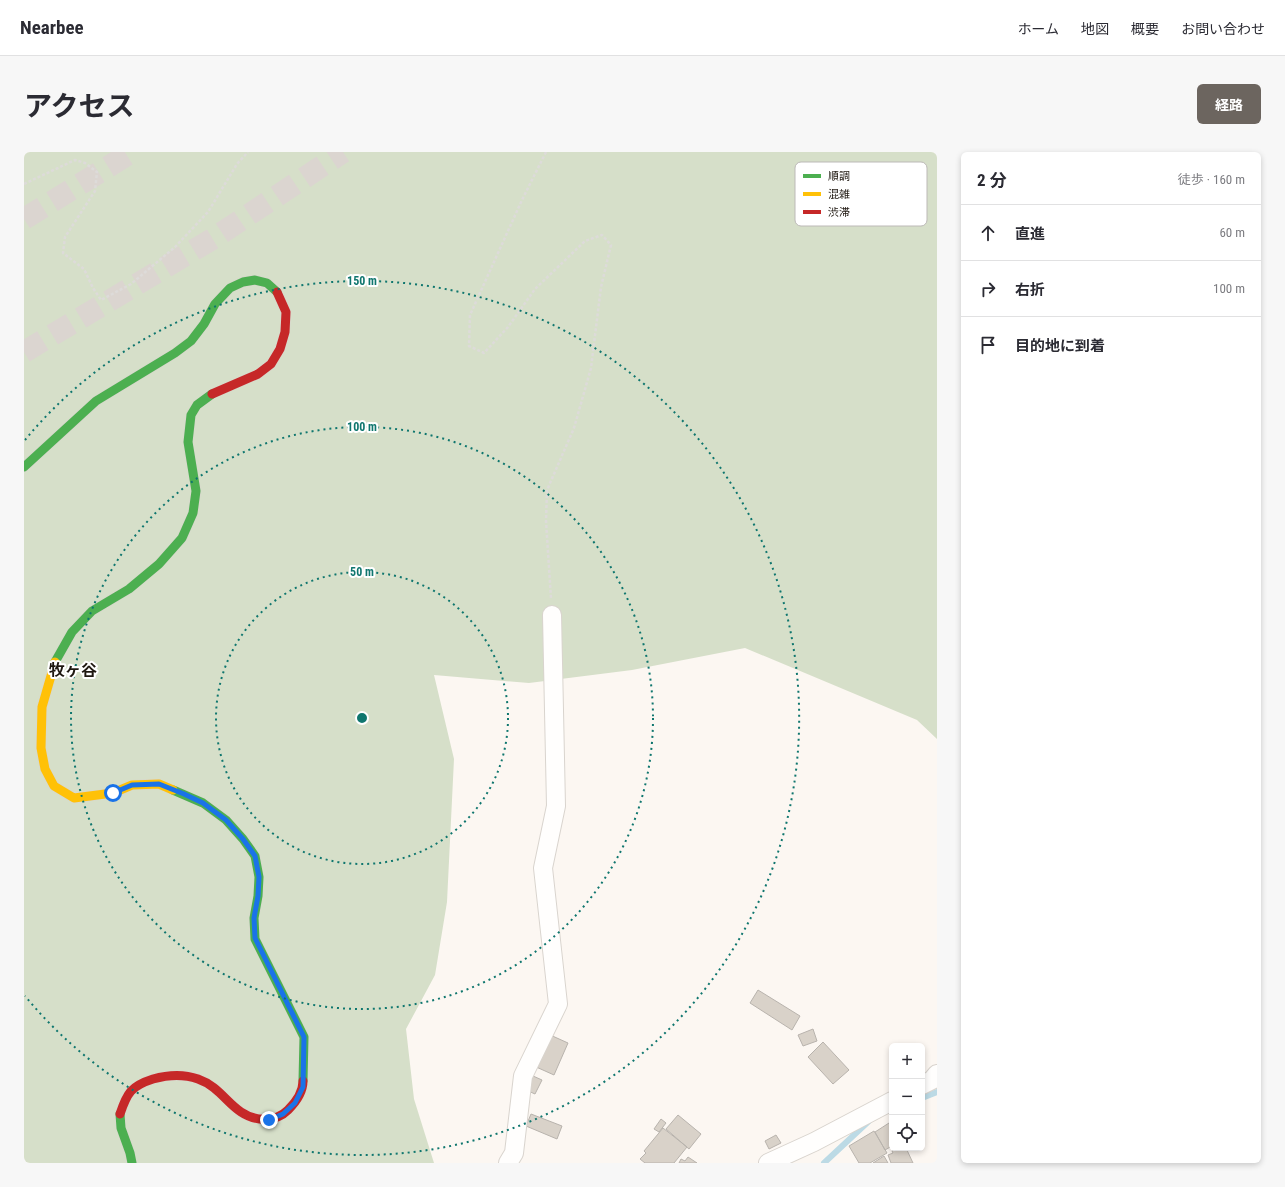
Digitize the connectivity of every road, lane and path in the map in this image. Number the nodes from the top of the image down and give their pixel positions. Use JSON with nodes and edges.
{"nodes":[{"id":1,"x":248,"y":152,"type":"edge"},
{"id":2,"x":546,"y":152,"type":"edge"},
{"id":3,"x":24,"y":184,"type":"edge"},
{"id":4,"x":24,"y":467,"type":"edge"},
{"id":5,"x":552,"y":615,"type":"joint"},
{"id":6,"x":937,"y":1074,"type":"edge"},
{"id":7,"x":925,"y":1084,"type":"edge"},
{"id":8,"x":889,"y":1103,"type":"edge"},
{"id":9,"x":132,"y":1163,"type":"edge"},
{"id":10,"x":508,"y":1163,"type":"edge"},
{"id":11,"x":768,"y":1163,"type":"edge"}],
"edges":[{"from":1,"to":3,"type":"path"},
{"from":2,"to":5,"type":"path"},
{"from":4,"to":9,"type":"street"},
{"from":5,"to":10,"type":"street"},
{"from":6,"to":7,"type":"street"},
{"from":8,"to":11,"type":"street"}]}
